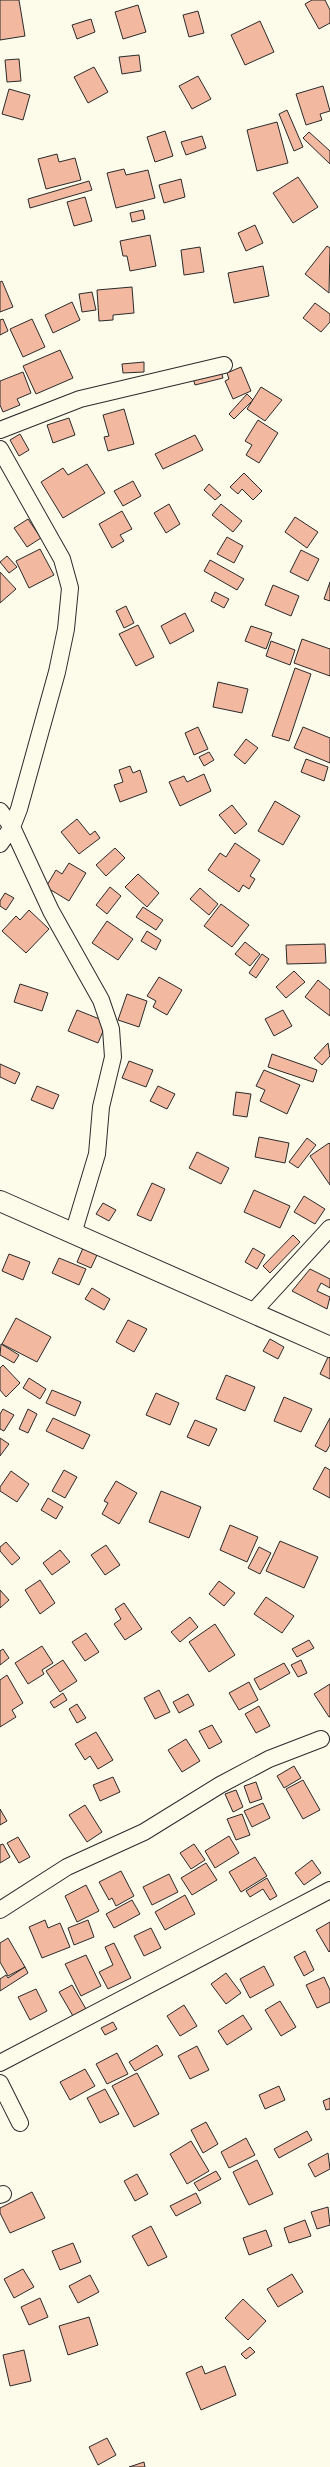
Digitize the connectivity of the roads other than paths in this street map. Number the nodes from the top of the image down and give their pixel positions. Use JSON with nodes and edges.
{"nodes":[{"id":1,"x":224,"y":365,"type":"dead end"},
{"id":2,"x":0,"y":430,"type":"edge"},
{"id":3,"x":0,"y":449,"type":"edge"},
{"id":4,"x":0,"y":811,"type":"edge"},
{"id":5,"x":12,"y":827,"type":"junction"},
{"id":6,"x":0,"y":844,"type":"edge"},
{"id":7,"x":0,"y":1201,"type":"edge"},
{"id":8,"x":330,"y":1228,"type":"edge"},
{"id":9,"x":73,"y":1234,"type":"junction"},
{"id":10,"x":252,"y":1313,"type":"junction"},
{"id":11,"x":330,"y":1347,"type":"edge"},
{"id":12,"x":321,"y":1739,"type":"dead end"},
{"id":13,"x":330,"y":1890,"type":"edge"},
{"id":14,"x":0,"y":1910,"type":"edge"},
{"id":15,"x":0,"y":2063,"type":"edge"},
{"id":16,"x":0,"y":2083,"type":"edge"},
{"id":17,"x":20,"y":2123,"type":"dead end"}],
"edges":[{"from":1,"to":2,"type":"street"},
{"from":3,"to":5,"type":"street"},
{"from":4,"to":5,"type":"street"},
{"from":5,"to":6,"type":"street"},
{"from":5,"to":9,"type":"street"},
{"from":7,"to":9,"type":"street"},
{"from":8,"to":10,"type":"street"},
{"from":9,"to":10,"type":"street"},
{"from":10,"to":11,"type":"street"},
{"from":12,"to":14,"type":"street"},
{"from":13,"to":15,"type":"street"},
{"from":16,"to":17,"type":"street"}]}
